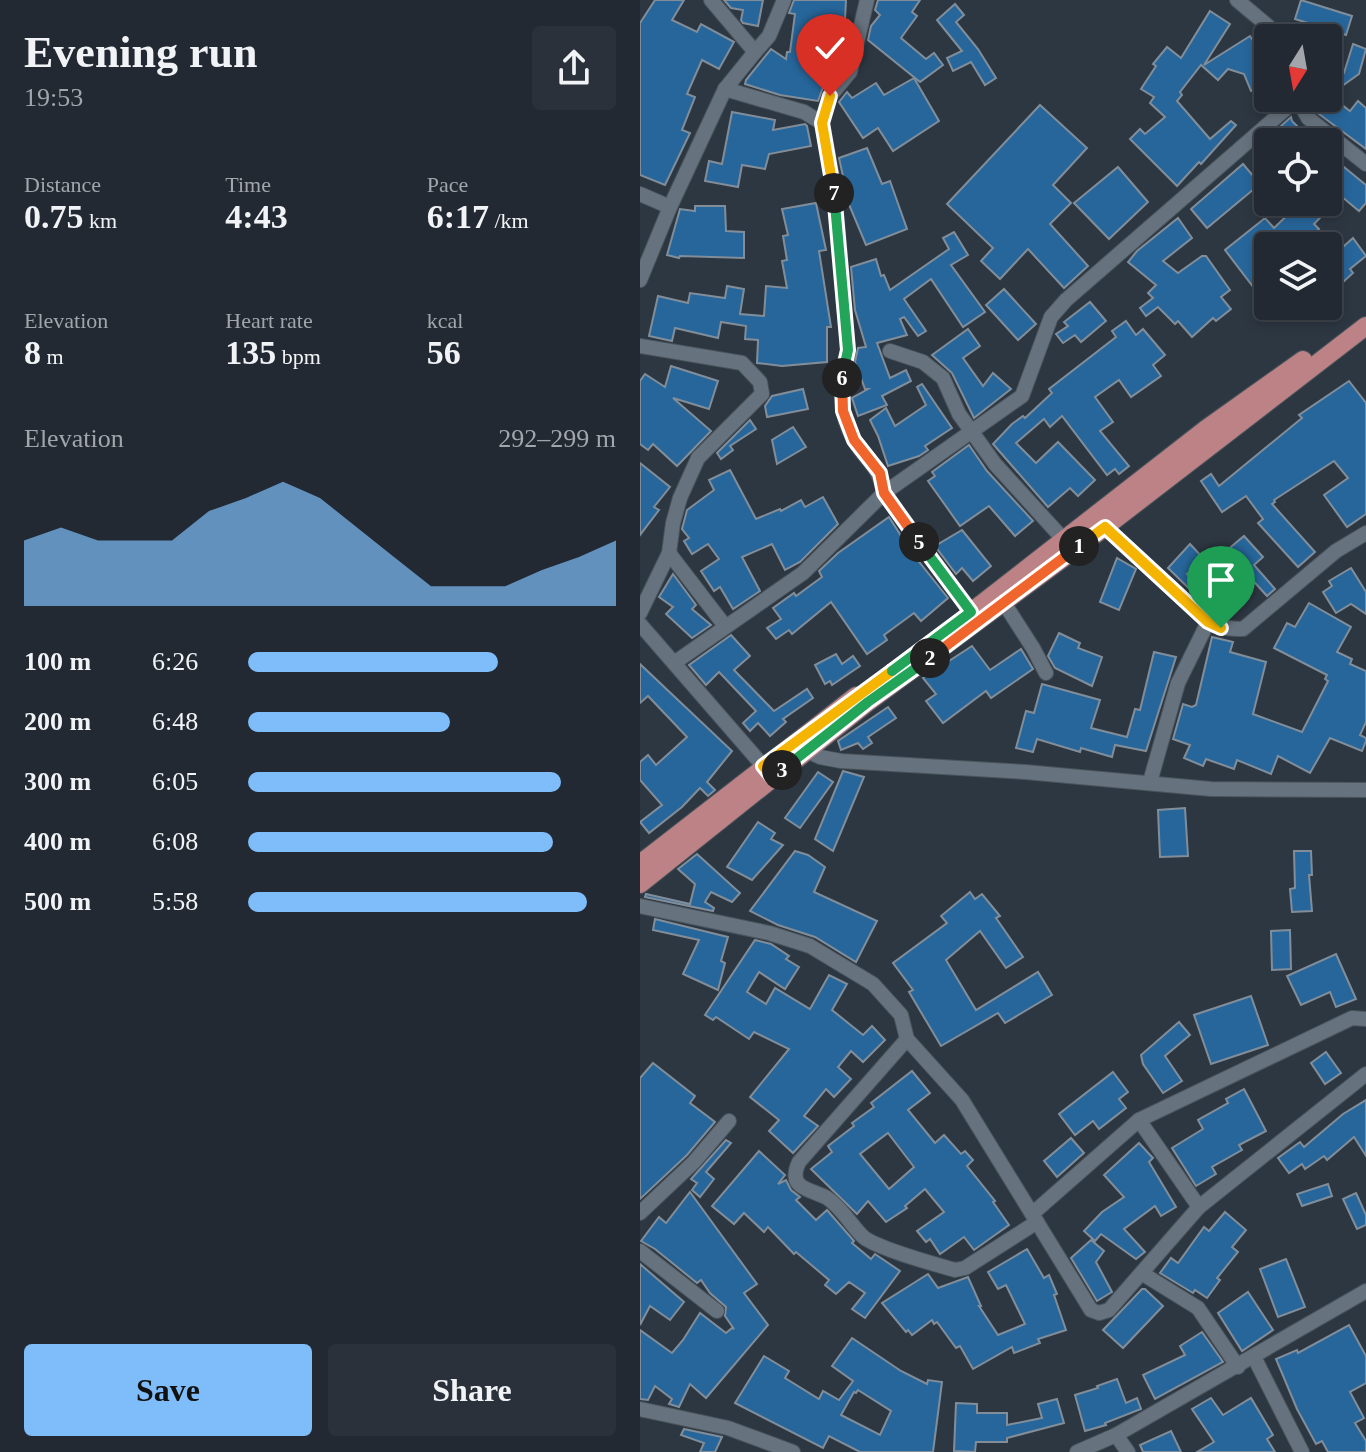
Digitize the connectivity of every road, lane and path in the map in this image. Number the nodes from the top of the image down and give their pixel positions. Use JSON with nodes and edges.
{"nodes":[{"id":1,"x":711,"y":0,"type":"edge"},
{"id":2,"x":784,"y":0,"type":"edge"},
{"id":3,"x":867,"y":0,"type":"edge"},
{"id":4,"x":1237,"y":0,"type":"edge"},
{"id":5,"x":1266,"y":24,"type":"edge"},
{"id":6,"x":755,"y":52,"type":"junction"},
{"id":7,"x":725,"y":89,"type":"junction"},
{"id":8,"x":1282,"y":112,"type":"edge"},
{"id":9,"x":1305,"y":112,"type":"edge"},
{"id":10,"x":822,"y":123,"type":"junction"},
{"id":11,"x":1366,"y":164,"type":"edge"},
{"id":12,"x":640,"y":194,"type":"edge"},
{"id":13,"x":670,"y":207,"type":"junction"},
{"id":14,"x":640,"y":280,"type":"edge"},
{"id":15,"x":1366,"y":313,"type":"edge"},
{"id":16,"x":1366,"y":326,"type":"edge"},
{"id":17,"x":640,"y":346,"type":"edge"},
{"id":18,"x":890,"y":351,"type":"dead end"},
{"id":19,"x":972,"y":430,"type":"junction"},
{"id":20,"x":884,"y":493,"type":"junction"},
{"id":21,"x":1105,"y":527,"type":"junction"},
{"id":22,"x":1366,"y":533,"type":"edge"},
{"id":23,"x":1064,"y":540,"type":"junction"},
{"id":24,"x":669,"y":553,"type":"junction"},
{"id":25,"x":1004,"y":603,"type":"junction"},
{"id":26,"x":971,"y":612,"type":"junction"},
{"id":27,"x":640,"y":613,"type":"edge"},
{"id":28,"x":1208,"y":622,"type":"junction"},
{"id":29,"x":640,"y":624,"type":"edge"},
{"id":30,"x":725,"y":626,"type":"junction"},
{"id":31,"x":674,"y":663,"type":"junction"},
{"id":32,"x":1046,"y":673,"type":"dead end"},
{"id":33,"x":807,"y":751,"type":"junction"},
{"id":34,"x":768,"y":772,"type":"junction"},
{"id":35,"x":1150,"y":782,"type":"junction"},
{"id":36,"x":1366,"y":790,"type":"edge"},
{"id":37,"x":640,"y":864,"type":"edge"},
{"id":38,"x":640,"y":884,"type":"edge"},
{"id":39,"x":640,"y":906,"type":"edge"},
{"id":40,"x":1366,"y":1019,"type":"edge"},
{"id":41,"x":907,"y":1039,"type":"junction"},
{"id":42,"x":1366,"y":1074,"type":"edge"},
{"id":43,"x":1139,"y":1120,"type":"junction"},
{"id":44,"x":729,"y":1121,"type":"dead end"},
{"id":45,"x":1199,"y":1207,"type":"junction"},
{"id":46,"x":640,"y":1213,"type":"edge"},
{"id":47,"x":1034,"y":1218,"type":"junction"},
{"id":48,"x":640,"y":1251,"type":"edge"},
{"id":49,"x":1143,"y":1274,"type":"junction"},
{"id":50,"x":1366,"y":1291,"type":"edge"},
{"id":51,"x":717,"y":1311,"type":"dead end"},
{"id":52,"x":1254,"y":1357,"type":"junction"},
{"id":53,"x":1238,"y":1367,"type":"junction"},
{"id":54,"x":640,"y":1409,"type":"edge"},
{"id":55,"x":1116,"y":1435,"type":"junction"},
{"id":56,"x":793,"y":1452,"type":"edge"},
{"id":57,"x":1077,"y":1452,"type":"edge"},
{"id":58,"x":1128,"y":1452,"type":"edge"},
{"id":59,"x":1302,"y":1452,"type":"edge"}],
"edges":[{"from":1,"to":6,"type":"street"},
{"from":2,"to":6,"type":"street"},
{"from":3,"to":10,"type":"street"},
{"from":4,"to":5,"type":"street"},
{"from":6,"to":7,"type":"street"},
{"from":7,"to":10,"type":"street"},
{"from":7,"to":13,"type":"street"},
{"from":8,"to":19,"type":"street"},
{"from":9,"to":11,"type":"street"},
{"from":10,"to":20,"type":"street"},
{"from":12,"to":13,"type":"street"},
{"from":13,"to":14,"type":"street"},
{"from":15,"to":23,"type":"main road"},
{"from":16,"to":21,"type":"main road"},
{"from":17,"to":24,"type":"street"},
{"from":18,"to":19,"type":"street"},
{"from":19,"to":20,"type":"street"},
{"from":19,"to":23,"type":"street"},
{"from":20,"to":26,"type":"street"},
{"from":20,"to":30,"type":"street"},
{"from":21,"to":25,"type":"main road"},
{"from":21,"to":28,"type":"street"},
{"from":22,"to":28,"type":"street"},
{"from":23,"to":26,"type":"main road"},
{"from":24,"to":27,"type":"street"},
{"from":24,"to":30,"type":"street"},
{"from":25,"to":32,"type":"street"},
{"from":25,"to":33,"type":"main road"},
{"from":26,"to":34,"type":"main road"},
{"from":28,"to":35,"type":"street"},
{"from":29,"to":31,"type":"street"},
{"from":30,"to":31,"type":"street"},
{"from":31,"to":34,"type":"street"},
{"from":33,"to":34,"type":"main road"},
{"from":33,"to":35,"type":"street"},
{"from":34,"to":37,"type":"main road"},
{"from":34,"to":38,"type":"main road"},
{"from":35,"to":36,"type":"street"},
{"from":39,"to":41,"type":"street"},
{"from":40,"to":43,"type":"street"},
{"from":41,"to":47,"type":"street"},
{"from":41,"to":47,"type":"street"},
{"from":42,"to":45,"type":"street"},
{"from":43,"to":45,"type":"street"},
{"from":43,"to":47,"type":"street"},
{"from":44,"to":46,"type":"street"},
{"from":45,"to":49,"type":"street"},
{"from":47,"to":49,"type":"street"},
{"from":48,"to":51,"type":"street"},
{"from":49,"to":53,"type":"street"},
{"from":50,"to":52,"type":"street"},
{"from":52,"to":53,"type":"street"},
{"from":52,"to":59,"type":"street"},
{"from":53,"to":55,"type":"street"},
{"from":54,"to":56,"type":"street"},
{"from":55,"to":57,"type":"street"},
{"from":55,"to":58,"type":"street"}]}
